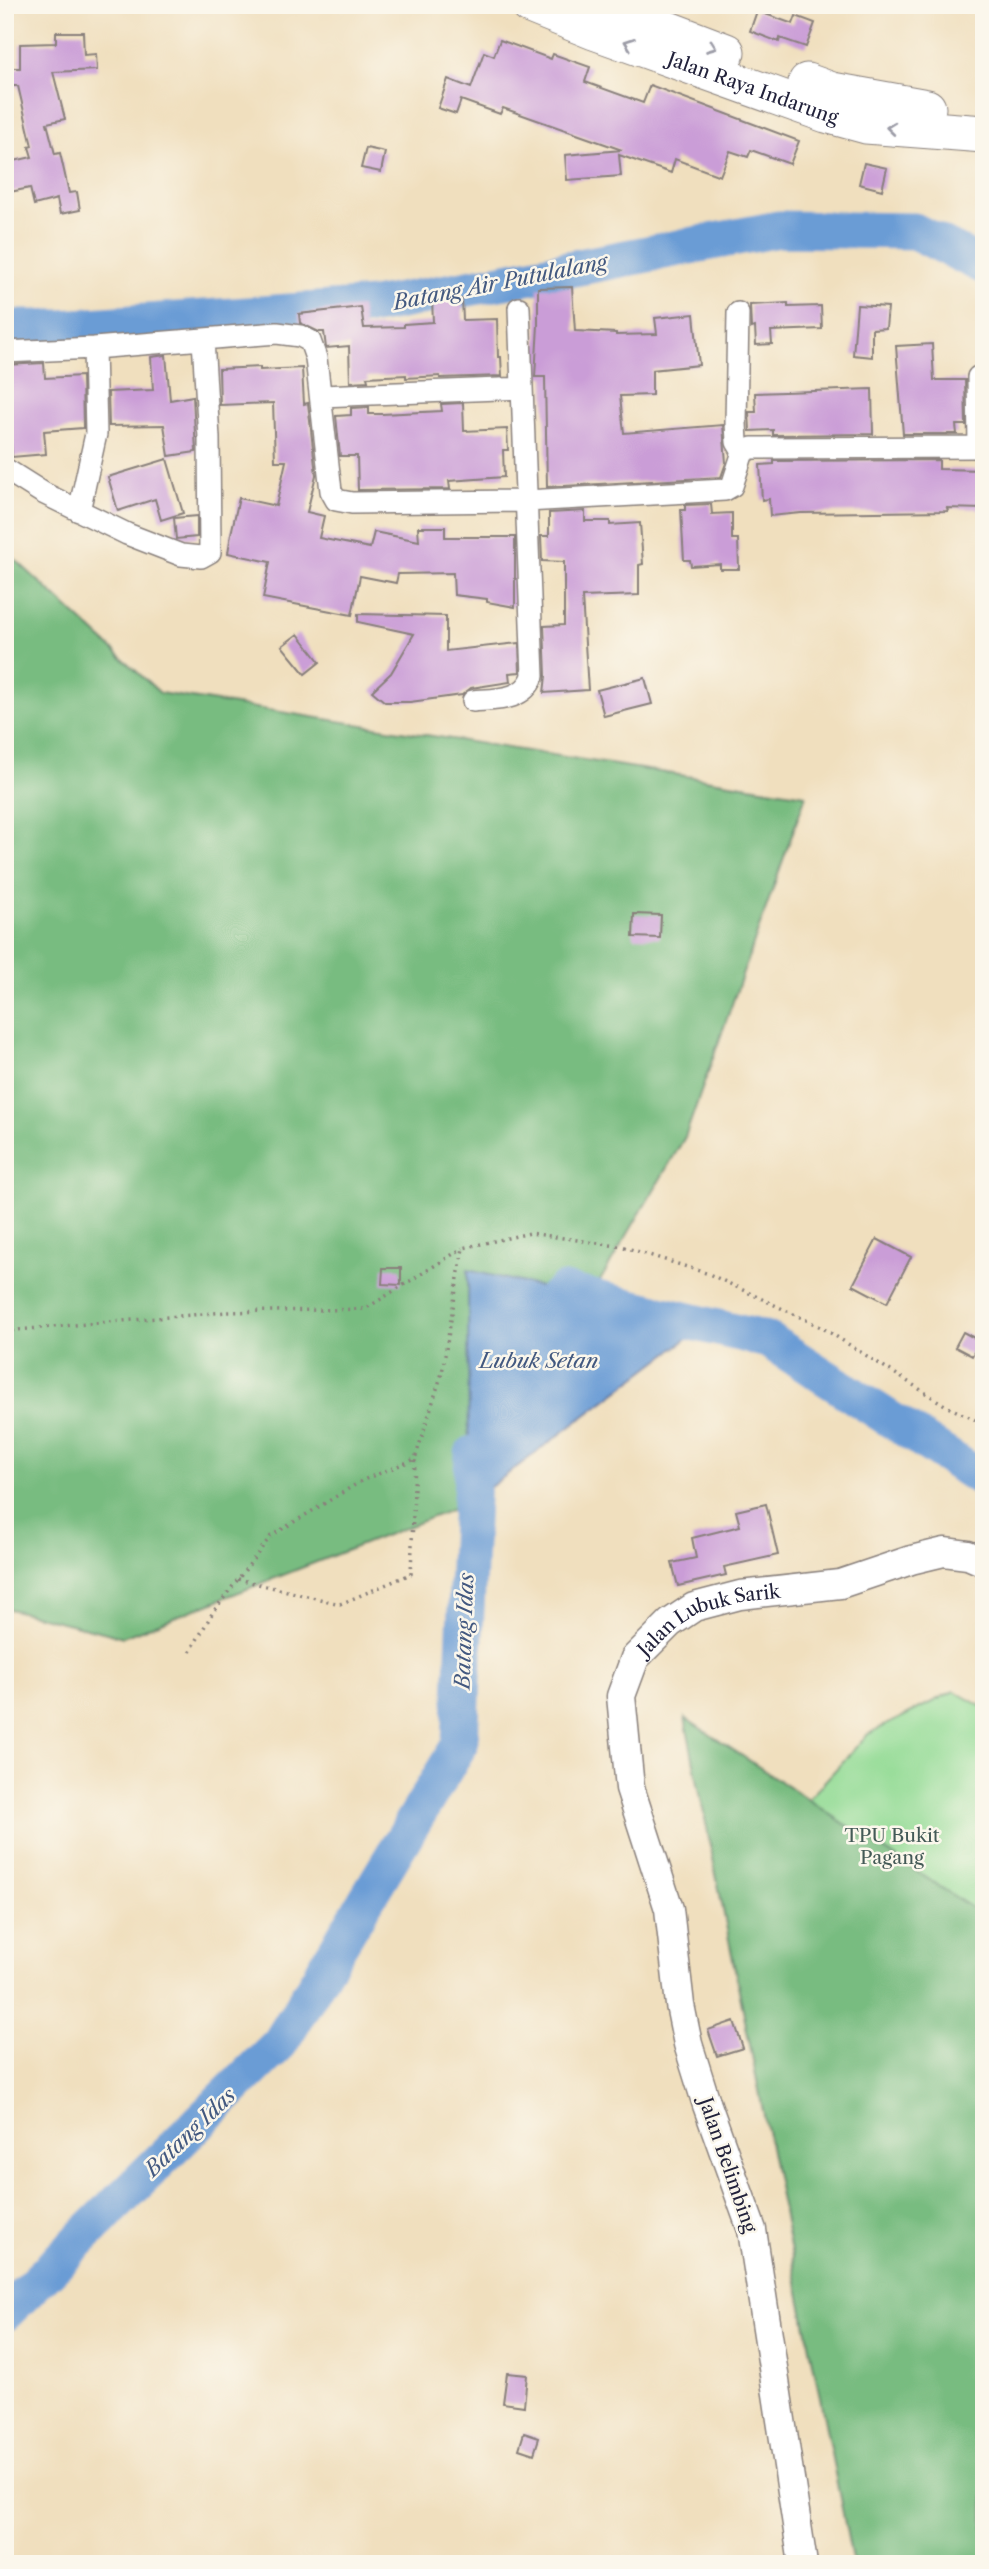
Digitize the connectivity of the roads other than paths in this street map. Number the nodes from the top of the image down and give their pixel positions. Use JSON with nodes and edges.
{"nodes":[{"id":1,"x":530,"y":5,"type":"edge"},
{"id":2,"x":603,"y":5,"type":"edge"},
{"id":3,"x":751,"y":74,"type":"junction"},
{"id":4,"x":984,"y":112,"type":"edge"},
{"id":5,"x":984,"y":134,"type":"edge"},
{"id":6,"x":519,"y":307,"type":"dead end"},
{"id":7,"x":738,"y":313,"type":"dead end"},
{"id":8,"x":203,"y":340,"type":"junction"},
{"id":9,"x":94,"y":348,"type":"junction"},
{"id":10,"x":5,"y":352,"type":"edge"},
{"id":11,"x":978,"y":377,"type":"dead end"},
{"id":12,"x":522,"y":388,"type":"junction"},
{"id":13,"x":321,"y":396,"type":"junction"},
{"id":14,"x":981,"y":447,"type":"edge"},
{"id":15,"x":743,"y":452,"type":"junction"},
{"id":16,"x":5,"y":469,"type":"edge"},
{"id":17,"x":526,"y":501,"type":"junction"},
{"id":18,"x":79,"y":510,"type":"junction"},
{"id":19,"x":473,"y":701,"type":"dead end"},
{"id":20,"x":984,"y":1562,"type":"edge"},
{"id":21,"x":650,"y":1854,"type":"joint"},
{"id":22,"x":803,"y":2564,"type":"edge"}],
"edges":[{"from":3,"to":1,"type":"highway","name":"Jalan Raya Indarung","one_way":true},
{"from":2,"to":3,"type":"highway","name":"Jalan Raya Indarung","one_way":true},
{"from":3,"to":4,"type":"highway","name":"Jalan Raya Indarung"},
{"from":5,"to":3,"type":"highway","name":"Jalan Raya Indarung","one_way":true},
{"from":6,"to":12,"type":"street"},
{"from":7,"to":15,"type":"street"},
{"from":8,"to":9,"type":"street"},
{"from":8,"to":13,"type":"street"},
{"from":8,"to":18,"type":"street"},
{"from":9,"to":10,"type":"street"},
{"from":9,"to":18,"type":"street"},
{"from":11,"to":14,"type":"street"},
{"from":12,"to":13,"type":"street"},
{"from":12,"to":17,"type":"street"},
{"from":13,"to":17,"type":"street"},
{"from":14,"to":15,"type":"street"},
{"from":15,"to":17,"type":"street"},
{"from":16,"to":18,"type":"street"},
{"from":17,"to":19,"type":"street"},
{"from":20,"to":21,"type":"street","name":"Jalan Lubuk Sarik"},
{"from":21,"to":22,"type":"street","name":"Jalan Belimbing"}]}
